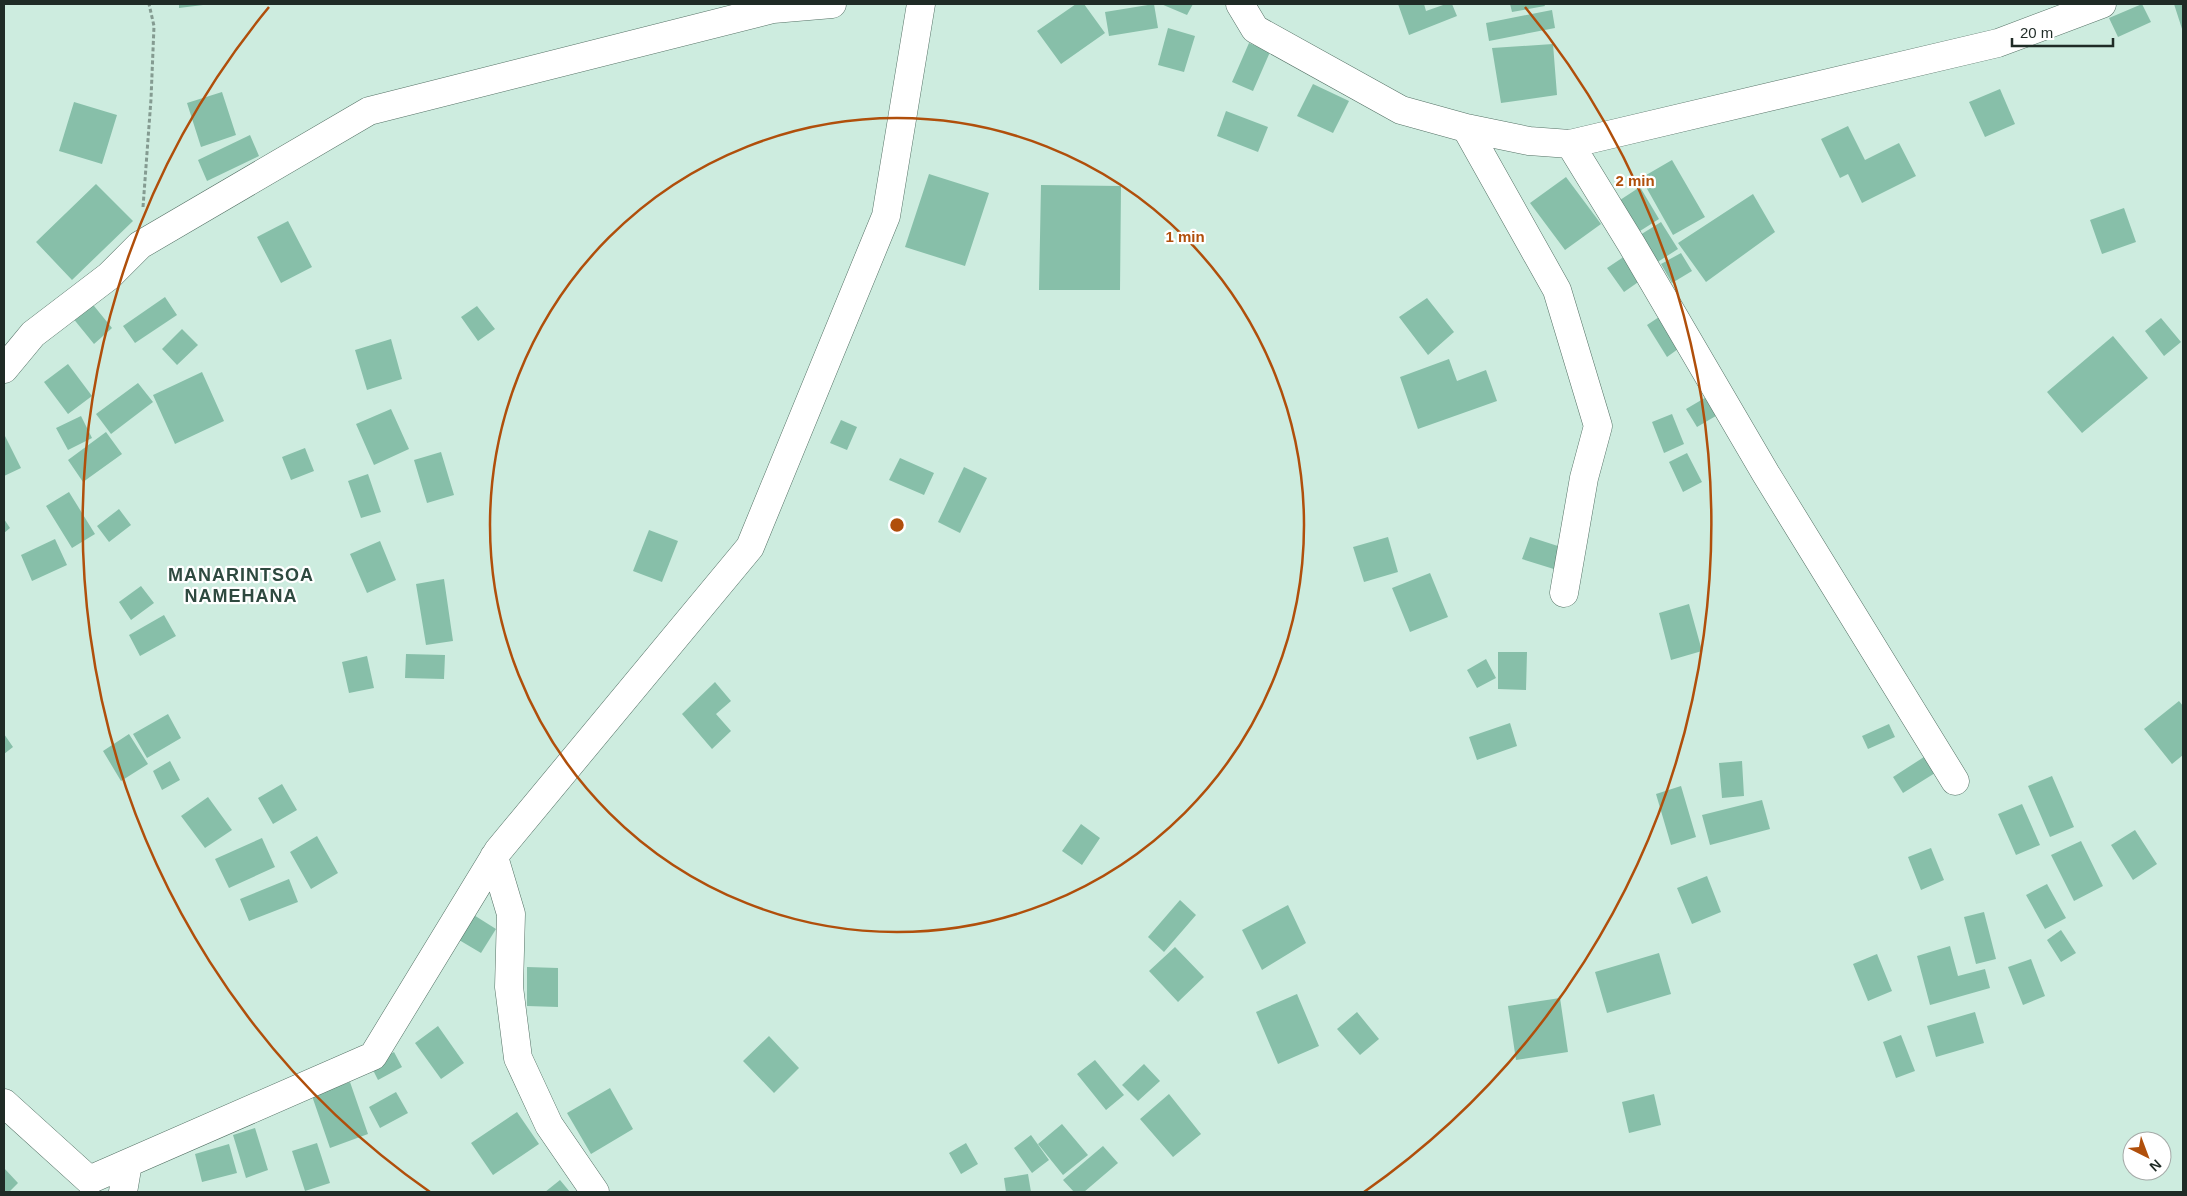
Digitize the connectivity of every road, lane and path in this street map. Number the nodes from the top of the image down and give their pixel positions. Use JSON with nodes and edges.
{"nodes":[{"id":1,"x":150,"y":4,"type":"edge"},
{"id":2,"x":832,"y":4,"type":"edge"},
{"id":3,"x":921,"y":4,"type":"edge"},
{"id":4,"x":1240,"y":4,"type":"edge"},
{"id":5,"x":2102,"y":4,"type":"edge"},
{"id":6,"x":1466,"y":128,"type":"junction"},
{"id":7,"x":1570,"y":144,"type":"junction"},
{"id":8,"x":140,"y":244,"type":"junction"},
{"id":9,"x":4,"y":368,"type":"edge"},
{"id":10,"x":1564,"y":593,"type":"dead end"},
{"id":11,"x":1955,"y":781,"type":"dead end"},
{"id":12,"x":494,"y":858,"type":"junction"},
{"id":13,"x":4,"y":1103,"type":"edge"},
{"id":14,"x":128,"y":1163,"type":"junction"},
{"id":15,"x":123,"y":1192,"type":"edge"},
{"id":16,"x":595,"y":1192,"type":"edge"}],
"edges":[{"from":1,"to":8,"type":"path"},
{"from":2,"to":8,"type":"street"},
{"from":3,"to":12,"type":"street"},
{"from":4,"to":6,"type":"street"},
{"from":5,"to":7,"type":"street"},
{"from":6,"to":7,"type":"street"},
{"from":6,"to":10,"type":"street"},
{"from":7,"to":11,"type":"street"},
{"from":8,"to":9,"type":"street"},
{"from":12,"to":14,"type":"street"},
{"from":12,"to":16,"type":"street"},
{"from":13,"to":14,"type":"street"},
{"from":14,"to":15,"type":"street"}]}
